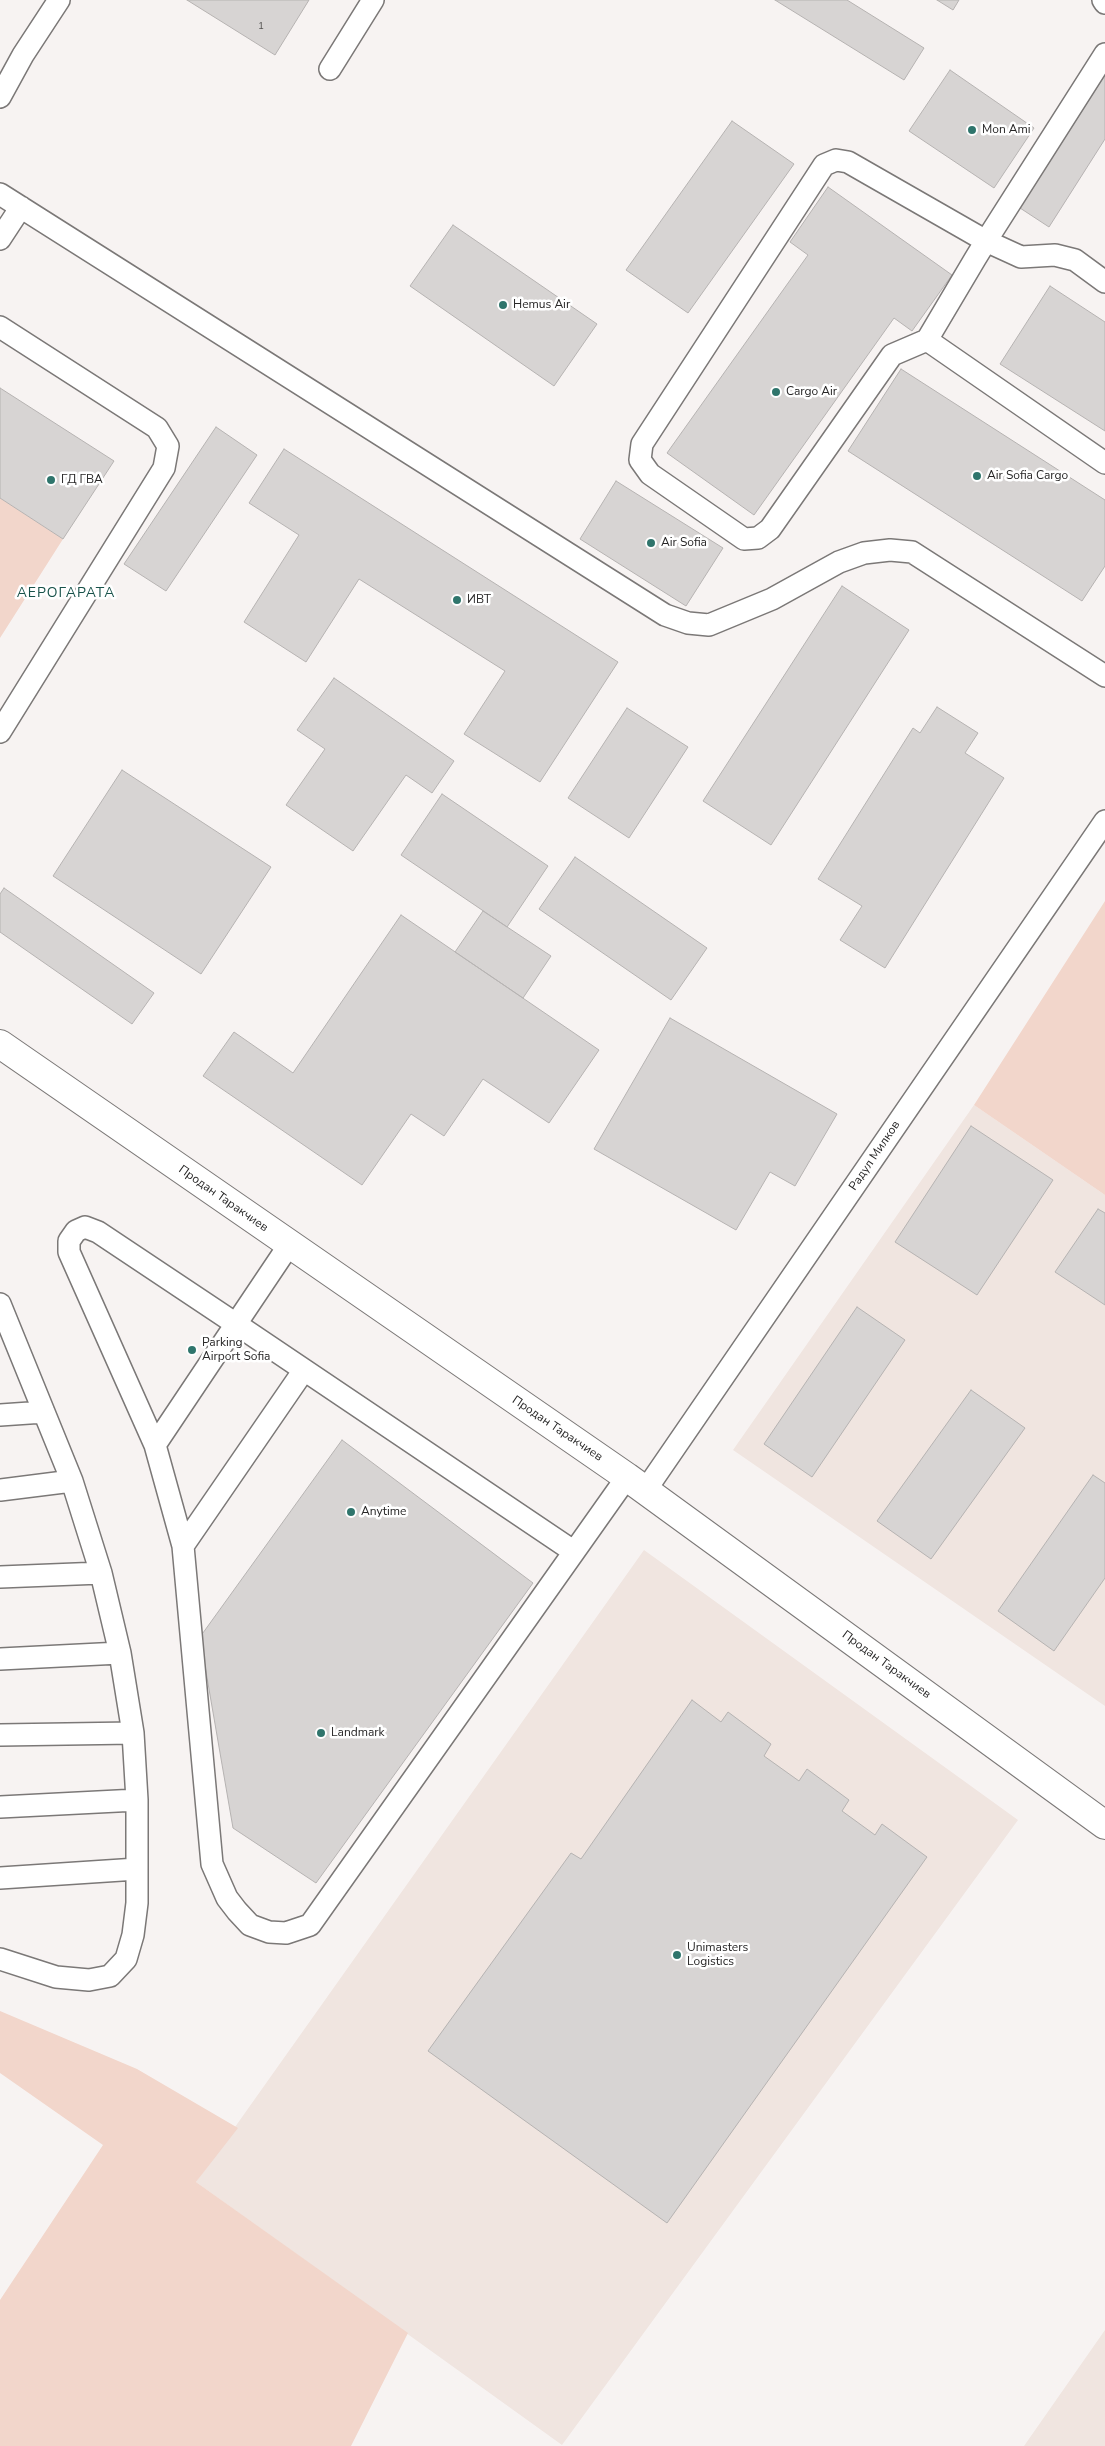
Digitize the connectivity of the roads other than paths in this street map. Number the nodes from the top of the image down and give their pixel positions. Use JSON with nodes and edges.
{"nodes":[{"id":1,"x":59,"y":0,"type":"edge"},
{"id":2,"x":372,"y":0,"type":"edge"},
{"id":3,"x":1105,"y":54,"type":"edge"},
{"id":4,"x":330,"y":69,"type":"dead end"},
{"id":5,"x":0,"y":98,"type":"edge"},
{"id":6,"x":0,"y":194,"type":"edge"},
{"id":7,"x":21,"y":207,"type":"junction"},
{"id":8,"x":0,"y":239,"type":"edge"},
{"id":9,"x":986,"y":240,"type":"junction"},
{"id":10,"x":1105,"y":282,"type":"edge"},
{"id":11,"x":0,"y":327,"type":"edge"},
{"id":12,"x":927,"y":340,"type":"junction"},
{"id":13,"x":1105,"y":463,"type":"edge"},
{"id":14,"x":1105,"y":676,"type":"edge"},
{"id":15,"x":0,"y":732,"type":"edge"},
{"id":16,"x":1105,"y":821,"type":"edge"},
{"id":17,"x":0,"y":1044,"type":"edge"},
{"id":18,"x":288,"y":1245,"type":"junction"},
{"id":19,"x":2,"y":1312,"type":"edge"},
{"id":20,"x":236,"y":1324,"type":"junction"},
{"id":21,"x":304,"y":1370,"type":"junction"},
{"id":22,"x":44,"y":1412,"type":"junction"},
{"id":23,"x":0,"y":1415,"type":"edge"},
{"id":24,"x":155,"y":1445,"type":"junction"},
{"id":25,"x":72,"y":1481,"type":"junction"},
{"id":26,"x":636,"y":1484,"type":"junction"},
{"id":27,"x":0,"y":1490,"type":"edge"},
{"id":28,"x":183,"y":1546,"type":"junction"},
{"id":29,"x":573,"y":1551,"type":"junction"},
{"id":30,"x":102,"y":1573,"type":"junction"},
{"id":31,"x":0,"y":1577,"type":"edge"},
{"id":32,"x":120,"y":1653,"type":"junction"},
{"id":33,"x":0,"y":1659,"type":"edge"},
{"id":34,"x":133,"y":1733,"type":"junction"},
{"id":35,"x":0,"y":1735,"type":"edge"},
{"id":36,"x":137,"y":1800,"type":"junction"},
{"id":37,"x":0,"y":1807,"type":"edge"},
{"id":38,"x":1105,"y":1825,"type":"edge"},
{"id":39,"x":137,"y":1869,"type":"junction"},
{"id":40,"x":0,"y":1878,"type":"edge"},
{"id":41,"x":0,"y":1959,"type":"edge"}],
"edges":[{"from":1,"to":5,"type":"lane"},
{"from":2,"to":4,"type":"lane"},
{"from":3,"to":9,"type":"lane"},
{"from":6,"to":7,"type":"lane"},
{"from":7,"to":8,"type":"lane"},
{"from":7,"to":14,"type":"lane"},
{"from":9,"to":10,"type":"lane"},
{"from":9,"to":12,"type":"lane"},
{"from":9,"to":12,"type":"lane"},
{"from":11,"to":15,"type":"lane"},
{"from":12,"to":13,"type":"lane"},
{"from":16,"to":26,"type":"lane","name":"Радул Милков"},
{"from":17,"to":18,"type":"street","name":"Продан Таракчиев"},
{"from":18,"to":20,"type":"lane"},
{"from":18,"to":26,"type":"street","name":"Продан Таракчиев"},
{"from":19,"to":22,"type":"lane"},
{"from":20,"to":21,"type":"lane"},
{"from":20,"to":24,"type":"lane"},
{"from":20,"to":24,"type":"lane","name":"Радул Милков"},
{"from":21,"to":28,"type":"lane"},
{"from":21,"to":29,"type":"lane"},
{"from":22,"to":23,"type":"lane"},
{"from":22,"to":25,"type":"lane"},
{"from":24,"to":28,"type":"lane","name":"Радул Милков"},
{"from":25,"to":27,"type":"lane"},
{"from":25,"to":30,"type":"lane"},
{"from":26,"to":29,"type":"lane","name":"Радул Милков"},
{"from":26,"to":38,"type":"street","name":"Продан Таракчиев"},
{"from":28,"to":29,"type":"lane","name":"Радул Милков"},
{"from":30,"to":31,"type":"lane"},
{"from":30,"to":32,"type":"lane"},
{"from":32,"to":33,"type":"lane"},
{"from":32,"to":34,"type":"lane"},
{"from":34,"to":35,"type":"lane"},
{"from":34,"to":36,"type":"lane"},
{"from":36,"to":37,"type":"lane"},
{"from":36,"to":39,"type":"lane"},
{"from":39,"to":40,"type":"lane"},
{"from":39,"to":41,"type":"lane"}]}
